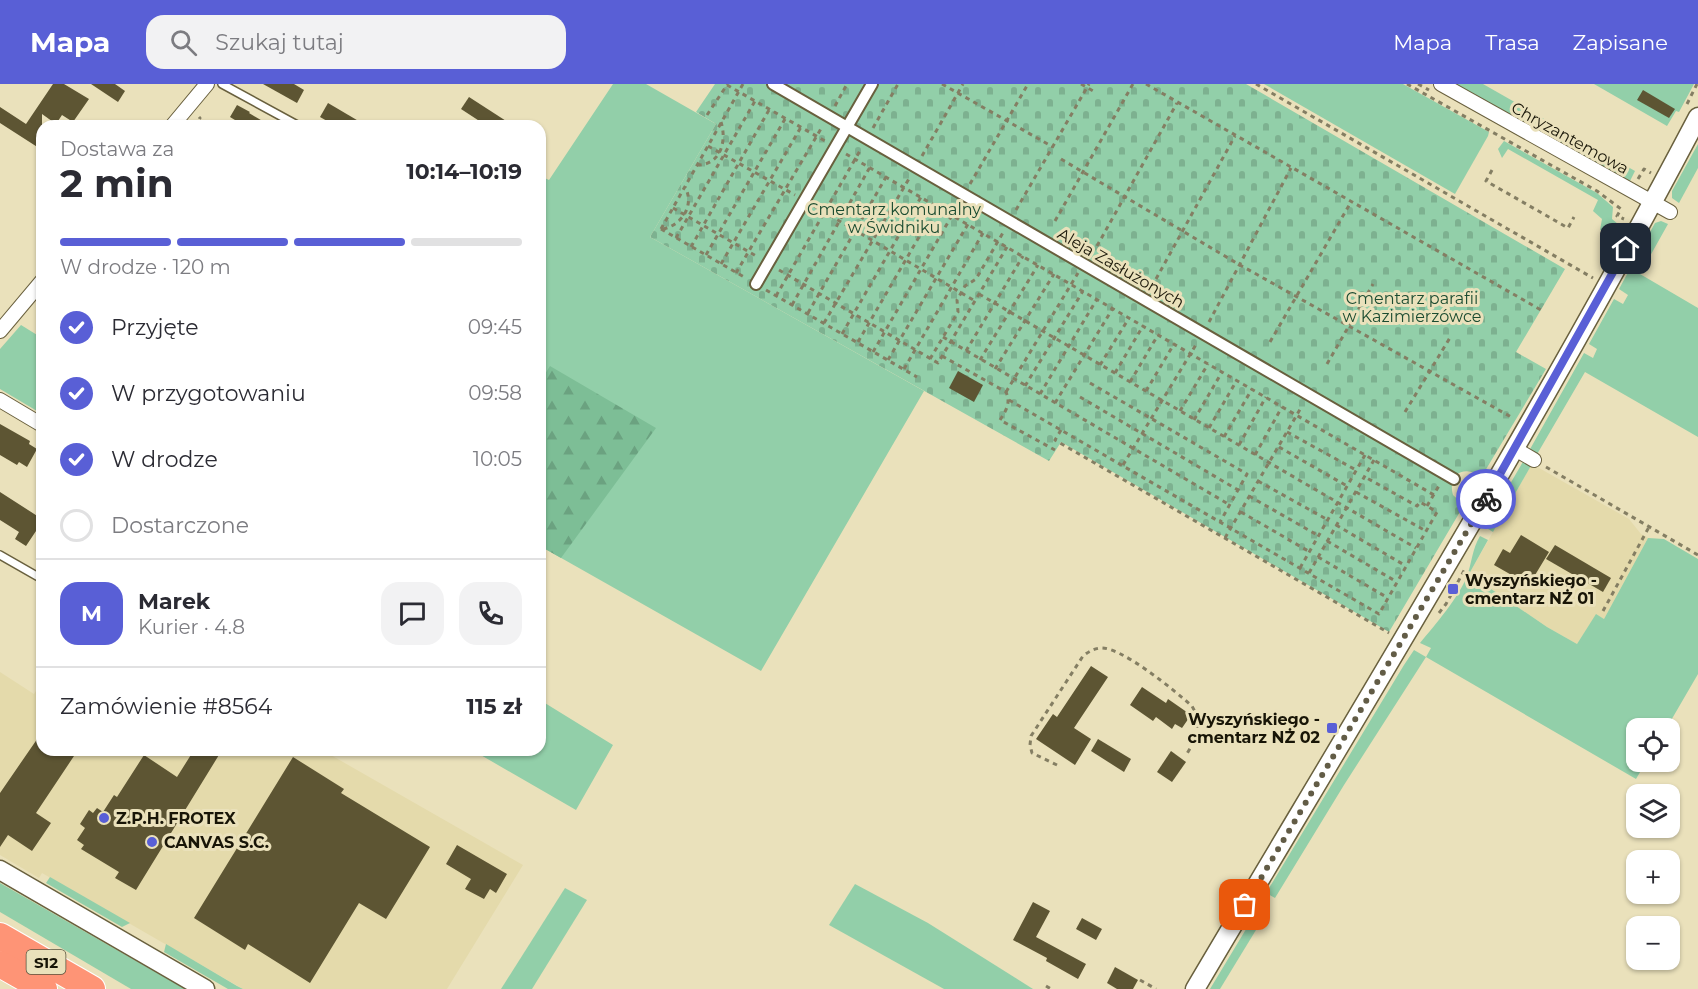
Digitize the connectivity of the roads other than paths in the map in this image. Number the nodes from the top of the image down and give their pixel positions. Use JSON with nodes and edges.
{"nodes":[{"id":1,"x":207,"y":84,"type":"edge"},
{"id":2,"x":222,"y":84,"type":"edge"},
{"id":3,"x":773,"y":84,"type":"edge"},
{"id":4,"x":872,"y":84,"type":"edge"},
{"id":5,"x":1441,"y":84,"type":"edge"},
{"id":6,"x":1698,"y":117,"type":"edge"},
{"id":7,"x":177,"y":120,"type":"edge"},
{"id":8,"x":288,"y":120,"type":"edge"},
{"id":9,"x":847,"y":128,"type":"junction"},
{"id":10,"x":1652,"y":202,"type":"junction"},
{"id":11,"x":1670,"y":212,"type":"dead end"},
{"id":12,"x":756,"y":284,"type":"road end"},
{"id":13,"x":36,"y":287,"type":"edge"},
{"id":14,"x":0,"y":331,"type":"edge"},
{"id":15,"x":0,"y":400,"type":"edge"},
{"id":16,"x":36,"y":421,"type":"edge"},
{"id":17,"x":1515,"y":449,"type":"junction"},
{"id":18,"x":1534,"y":460,"type":"road end"},
{"id":19,"x":1449,"y":476,"type":"road end"},
{"id":20,"x":0,"y":555,"type":"edge"},
{"id":21,"x":36,"y":576,"type":"edge"},
{"id":22,"x":0,"y":870,"type":"edge"},
{"id":23,"x":0,"y":936,"type":"edge"},
{"id":24,"x":0,"y":964,"type":"edge"},
{"id":25,"x":44,"y":989,"type":"edge"},
{"id":26,"x":92,"y":989,"type":"edge"},
{"id":27,"x":205,"y":989,"type":"edge"},
{"id":28,"x":1195,"y":989,"type":"edge"}],
"edges":[{"from":1,"to":7,"type":"street"},
{"from":2,"to":8,"type":"lane"},
{"from":3,"to":9,"type":"street","name":"Aleja Zasłużonych"},
{"from":4,"to":9,"type":"street"},
{"from":5,"to":10,"type":"street","name":"Chryzantemowa"},
{"from":6,"to":10,"type":"street"},
{"from":9,"to":12,"type":"street"},
{"from":9,"to":19,"type":"street","name":"Aleja Zasłużonych"},
{"from":10,"to":11,"type":"street","name":"Chryzantemowa"},
{"from":10,"to":17,"type":"street"},
{"from":13,"to":14,"type":"street"},
{"from":15,"to":16,"type":"street"},
{"from":17,"to":18,"type":"street"},
{"from":17,"to":28,"type":"street"},
{"from":20,"to":21,"type":"lane"},
{"from":22,"to":27,"type":"street"},
{"from":23,"to":26,"type":"highway","number":"S12"},
{"from":24,"to":25,"type":"highway","number":"S12"}]}
